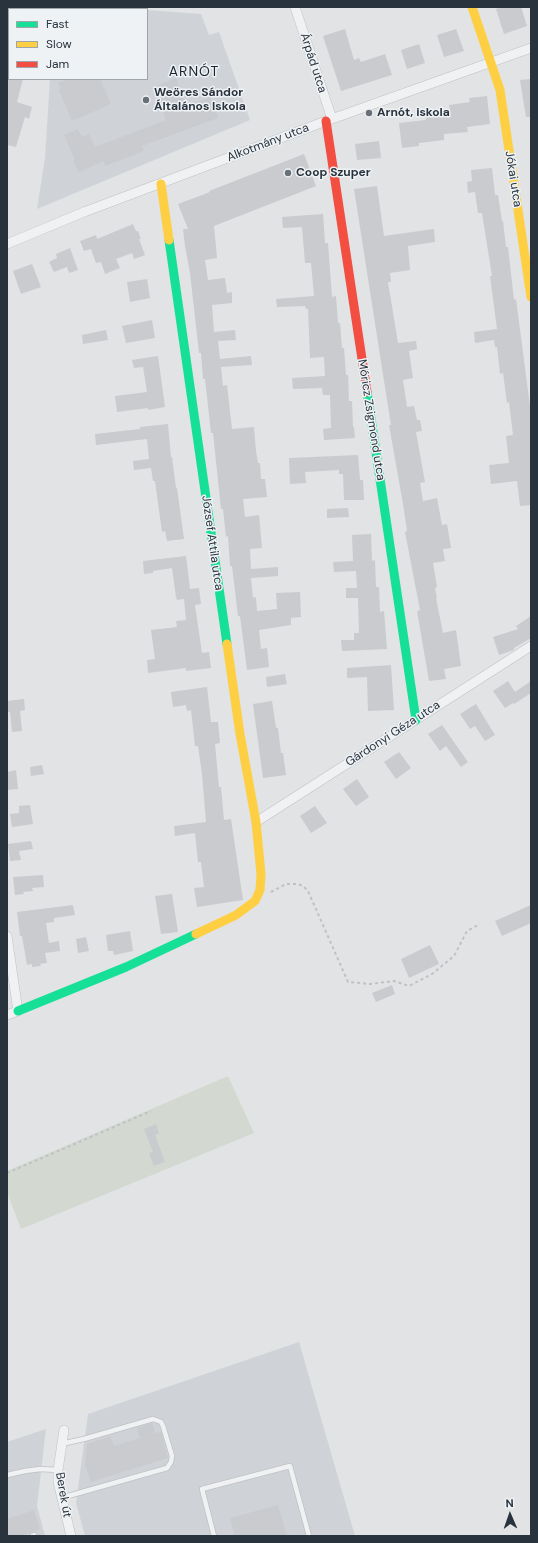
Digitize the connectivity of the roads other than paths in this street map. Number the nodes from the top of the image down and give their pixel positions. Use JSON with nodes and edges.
{"nodes":[{"id":1,"x":295,"y":7,"type":"edge"},
{"id":2,"x":472,"y":7,"type":"edge"},
{"id":3,"x":531,"y":48,"type":"edge"},
{"id":4,"x":491,"y":63,"type":"junction"},
{"id":5,"x":329,"y":120,"type":"junction"},
{"id":6,"x":161,"y":184,"type":"junction"},
{"id":7,"x":7,"y":244,"type":"edge"},
{"id":8,"x":531,"y":296,"type":"edge"},
{"id":9,"x":531,"y":646,"type":"edge"},
{"id":10,"x":416,"y":720,"type":"junction"},
{"id":11,"x":256,"y":822,"type":"junction"},
{"id":12,"x":7,"y":936,"type":"edge"},
{"id":13,"x":18,"y":1010,"type":"junction"},
{"id":14,"x":7,"y":1015,"type":"edge"},
{"id":15,"x":64,"y":1430,"type":"dead end"},
{"id":16,"x":61,"y":1444,"type":"junction"},
{"id":17,"x":58,"y":1470,"type":"junction"},
{"id":18,"x":7,"y":1475,"type":"edge"},
{"id":19,"x":61,"y":1498,"type":"junction"},
{"id":20,"x":71,"y":1536,"type":"edge"},
{"id":21,"x":214,"y":1536,"type":"edge"},
{"id":22,"x":309,"y":1536,"type":"edge"}],
"edges":[{"from":1,"to":5,"type":"street","name":"Árpád utca"},
{"from":2,"to":4,"type":"street","name":"Jókai utca"},
{"from":3,"to":4,"type":"street","name":"Alkotmány utca"},
{"from":4,"to":5,"type":"street","name":"Alkotmány utca"},
{"from":4,"to":8,"type":"street","name":"Jókai utca"},
{"from":5,"to":6,"type":"street","name":"Alkotmány utca"},
{"from":5,"to":10,"type":"street","name":"Móricz Zsigmond utca"},
{"from":6,"to":7,"type":"street","name":"Alkotmány utca"},
{"from":6,"to":11,"type":"street","name":"József Attila utca"},
{"from":9,"to":10,"type":"street","name":"Gárdonyi Géza utca"},
{"from":10,"to":11,"type":"street","name":"Gárdonyi Géza utca"},
{"from":11,"to":13,"type":"street","name":"József Attila utca"},
{"from":12,"to":13,"type":"street"},
{"from":13,"to":14,"type":"street"},
{"from":15,"to":16,"type":"street","name":"Berek út"},
{"from":16,"to":17,"type":"street","name":"Berek út"},
{"from":16,"to":19,"type":"lane"},
{"from":17,"to":18,"type":"lane"},
{"from":17,"to":19,"type":"street","name":"Berek út"},
{"from":19,"to":20,"type":"street","name":"Berek út"},
{"from":21,"to":22,"type":"lane"}]}
